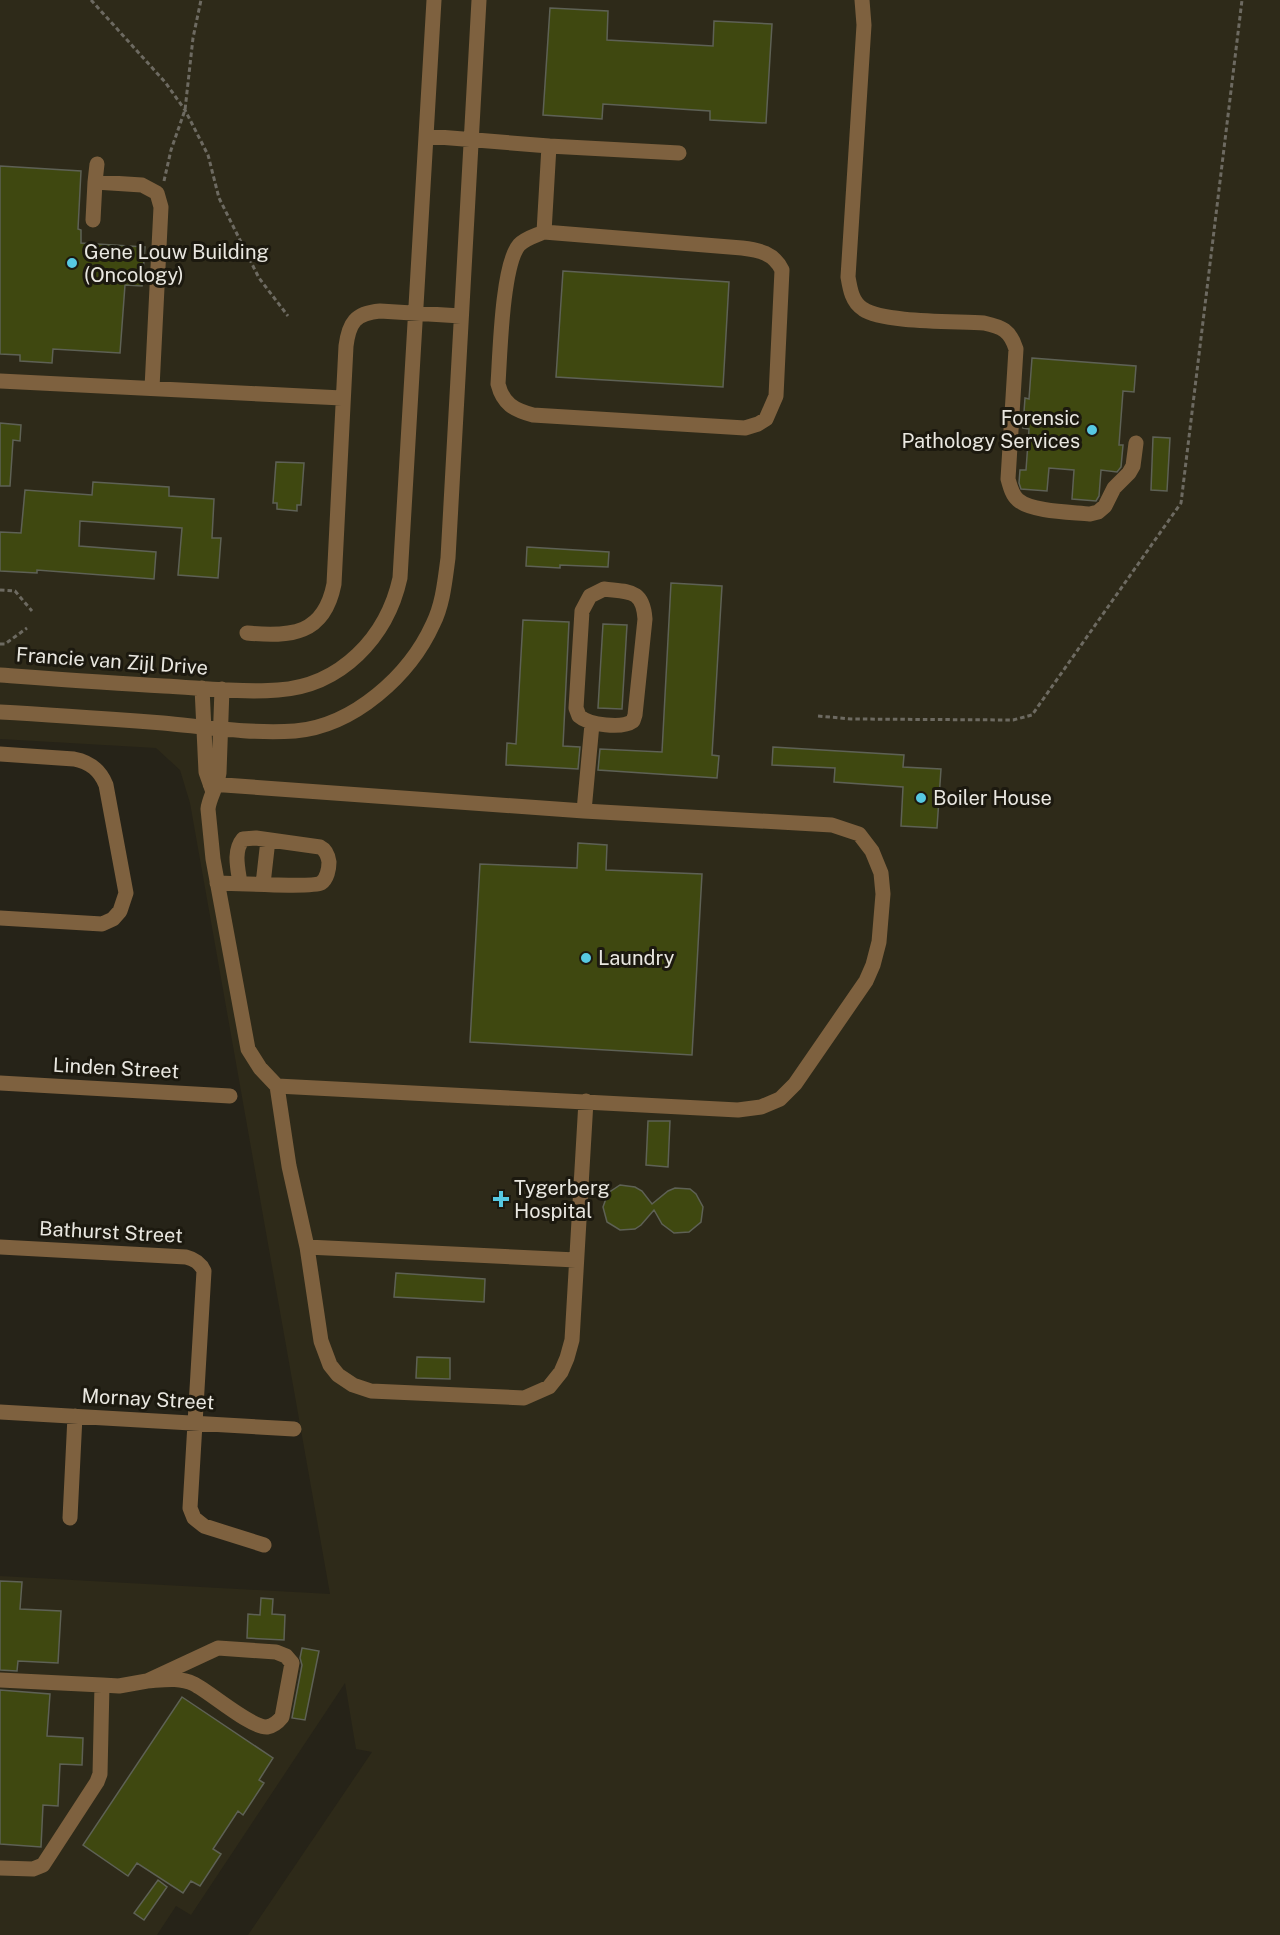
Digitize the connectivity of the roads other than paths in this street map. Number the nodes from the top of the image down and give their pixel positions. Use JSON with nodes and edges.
{"nodes":[{"id":1,"x":434,"y":0,"type":"edge"},
{"id":2,"x":479,"y":0,"type":"edge"},
{"id":3,"x":862,"y":0,"type":"edge"},
{"id":4,"x":426,"y":136,"type":"junction"},
{"id":5,"x":470,"y":140,"type":"junction"},
{"id":6,"x":549,"y":146,"type":"junction"},
{"id":7,"x":679,"y":153,"type":"dead end"},
{"id":8,"x":97,"y":164,"type":"dead end"},
{"id":9,"x":95,"y":182,"type":"junction"},
{"id":10,"x":93,"y":220,"type":"dead end"},
{"id":11,"x":544,"y":232,"type":"junction"},
{"id":12,"x":416,"y":313,"type":"junction"},
{"id":13,"x":461,"y":316,"type":"junction"},
{"id":14,"x":0,"y":381,"type":"edge"},
{"id":15,"x":152,"y":388,"type":"junction"},
{"id":16,"x":342,"y":398,"type":"junction"},
{"id":17,"x":1136,"y":443,"type":"dead end"},
{"id":18,"x":247,"y":633,"type":"dead end"},
{"id":19,"x":0,"y":675,"type":"edge"},
{"id":20,"x":202,"y":688,"type":"junction"},
{"id":21,"x":222,"y":689,"type":"junction"},
{"id":22,"x":0,"y":712,"type":"edge"},
{"id":23,"x":592,"y":723,"type":"junction"},
{"id":24,"x":203,"y":727,"type":"junction"},
{"id":25,"x":220,"y":728,"type":"junction"},
{"id":26,"x":0,"y":754,"type":"edge"},
{"id":27,"x":214,"y":788,"type":"junction"},
{"id":28,"x":584,"y":811,"type":"junction"},
{"id":29,"x":268,"y":840,"type":"junction"},
{"id":30,"x":217,"y":883,"type":"junction"},
{"id":31,"x":240,"y":884,"type":"junction"},
{"id":32,"x":263,"y":884,"type":"junction"},
{"id":33,"x":0,"y":918,"type":"edge"},
{"id":34,"x":0,"y":1083,"type":"edge"},
{"id":35,"x":277,"y":1086,"type":"junction"},
{"id":36,"x":230,"y":1096,"type":"dead end"},
{"id":37,"x":586,"y":1101,"type":"junction"},
{"id":38,"x":0,"y":1247,"type":"edge"},
{"id":39,"x":307,"y":1247,"type":"junction"},
{"id":40,"x":576,"y":1260,"type":"junction"},
{"id":41,"x":0,"y":1412,"type":"edge"},
{"id":42,"x":75,"y":1416,"type":"junction"},
{"id":43,"x":195,"y":1423,"type":"junction"},
{"id":44,"x":294,"y":1429,"type":"dead end"},
{"id":45,"x":70,"y":1518,"type":"dead end"},
{"id":46,"x":264,"y":1545,"type":"dead end"},
{"id":47,"x":0,"y":1680,"type":"edge"},
{"id":48,"x":147,"y":1681,"type":"junction"},
{"id":49,"x":102,"y":1685,"type":"junction"},
{"id":50,"x":0,"y":1868,"type":"edge"}],
"edges":[{"from":1,"to":4,"type":"street","name":"Francie van Zijl Drive"},
{"from":2,"to":5,"type":"street"},
{"from":3,"to":17,"type":"street"},
{"from":4,"to":5,"type":"street"},
{"from":4,"to":12,"type":"street","name":"Francie van Zijl Drive"},
{"from":5,"to":6,"type":"street"},
{"from":5,"to":13,"type":"street"},
{"from":6,"to":7,"type":"street"},
{"from":6,"to":11,"type":"street"},
{"from":8,"to":9,"type":"street"},
{"from":9,"to":10,"type":"street"},
{"from":9,"to":15,"type":"street"},
{"from":11,"to":11,"type":"street"},
{"from":12,"to":13,"type":"street"},
{"from":12,"to":16,"type":"street"},
{"from":12,"to":21,"type":"street","name":"Francie van Zijl Drive"},
{"from":13,"to":25,"type":"street"},
{"from":14,"to":15,"type":"street"},
{"from":15,"to":16,"type":"street"},
{"from":16,"to":18,"type":"street"},
{"from":19,"to":20,"type":"street","name":"Francie van Zijl Drive"},
{"from":20,"to":21,"type":"street","name":"Francie van Zijl Drive"},
{"from":20,"to":24,"type":"street"},
{"from":21,"to":25,"type":"street"},
{"from":22,"to":24,"type":"street"},
{"from":23,"to":23,"type":"street"},
{"from":23,"to":28,"type":"street"},
{"from":24,"to":25,"type":"street"},
{"from":24,"to":27,"type":"street"},
{"from":25,"to":27,"type":"street"},
{"from":26,"to":33,"type":"street"},
{"from":27,"to":28,"type":"street"},
{"from":27,"to":30,"type":"street"},
{"from":28,"to":37,"type":"street"},
{"from":29,"to":31,"type":"street"},
{"from":29,"to":32,"type":"street"},
{"from":29,"to":32,"type":"street"},
{"from":30,"to":31,"type":"street"},
{"from":30,"to":35,"type":"street"},
{"from":31,"to":32,"type":"street"},
{"from":34,"to":36,"type":"street","name":"Linden Street"},
{"from":35,"to":37,"type":"street"},
{"from":35,"to":39,"type":"street"},
{"from":37,"to":40,"type":"street"},
{"from":38,"to":43,"type":"street","name":"Bathurst Street"},
{"from":39,"to":40,"type":"street"},
{"from":39,"to":40,"type":"street"},
{"from":41,"to":42,"type":"street","name":"Mornay Street"},
{"from":42,"to":43,"type":"street","name":"Mornay Street"},
{"from":42,"to":45,"type":"street"},
{"from":43,"to":44,"type":"street","name":"Mornay Street"},
{"from":43,"to":46,"type":"street"},
{"from":47,"to":49,"type":"street"},
{"from":48,"to":48,"type":"street"},
{"from":48,"to":49,"type":"street"},
{"from":49,"to":50,"type":"street"}]}
